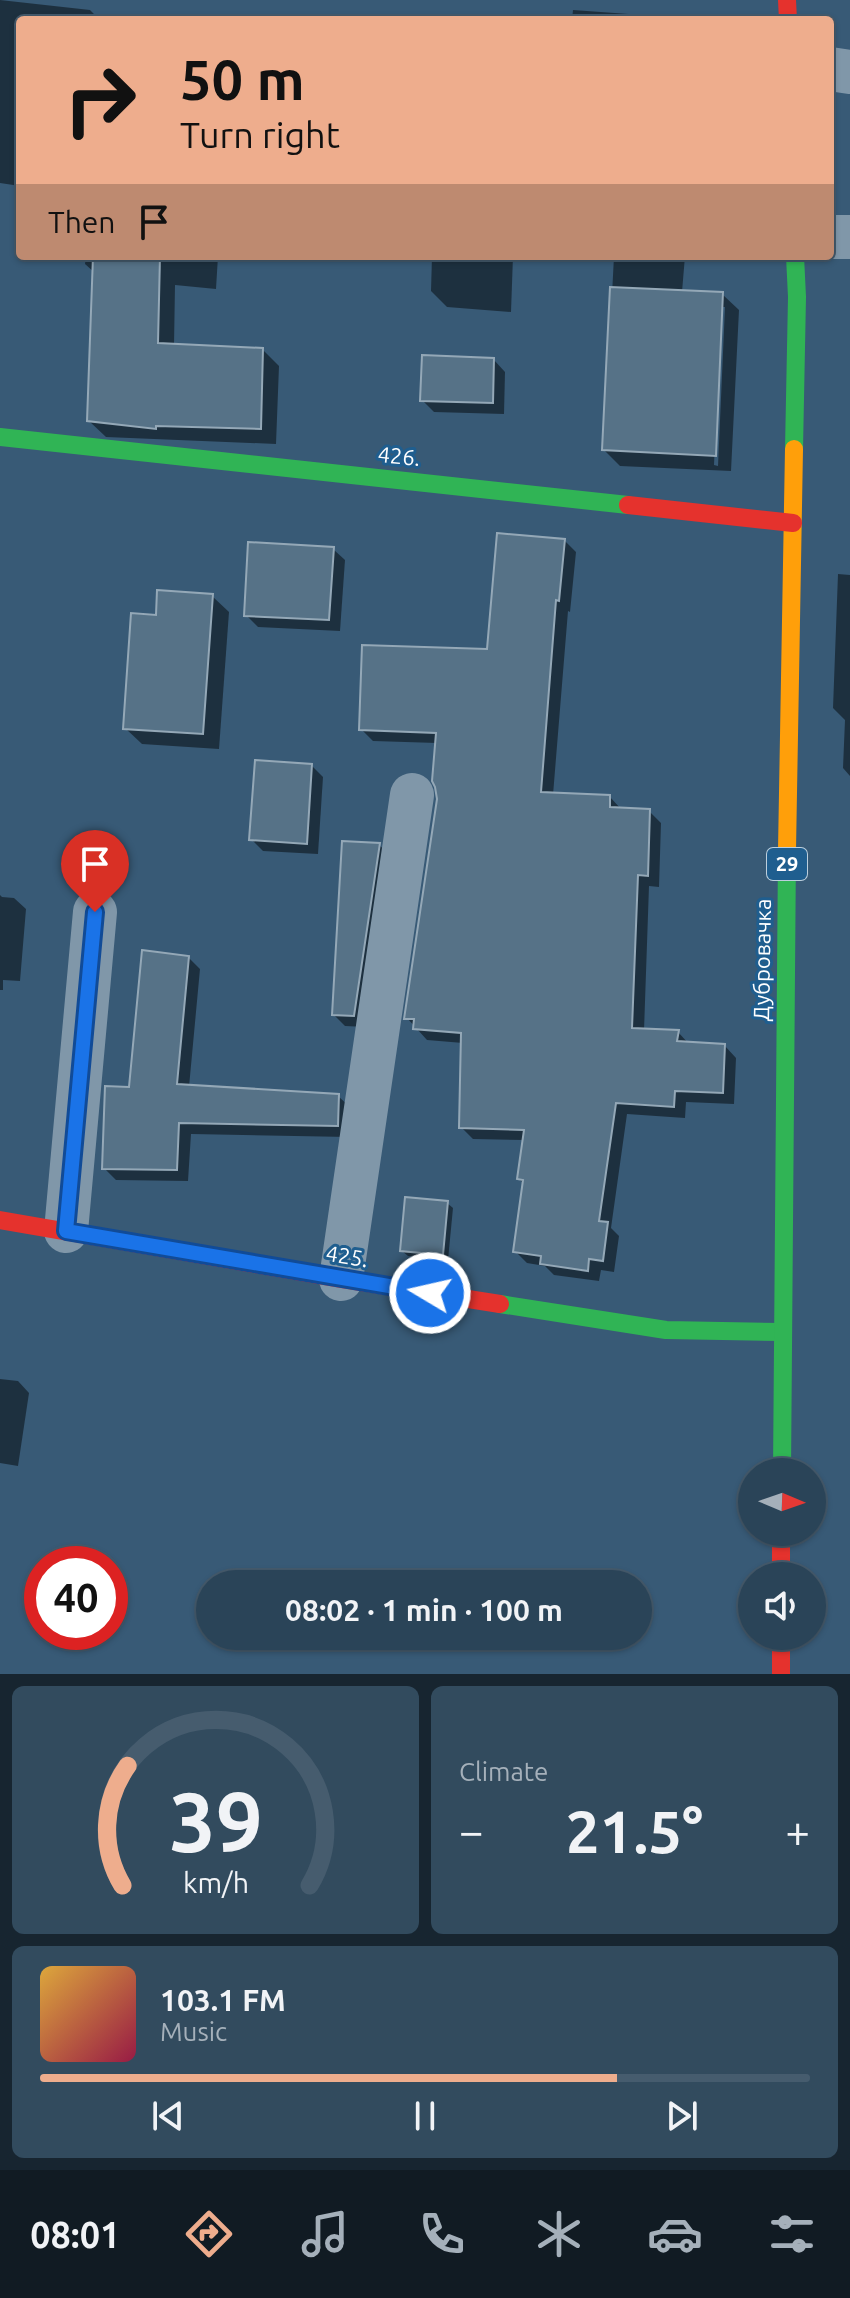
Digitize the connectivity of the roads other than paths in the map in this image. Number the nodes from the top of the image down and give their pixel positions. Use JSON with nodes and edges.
{"nodes":[{"id":1,"x":795,"y":260,"type":"edge"},
{"id":2,"x":0,"y":437,"type":"edge"},
{"id":3,"x":793,"y":523,"type":"junction"},
{"id":4,"x":412,"y":795,"type":"dead end"},
{"id":5,"x":95,"y":912,"type":"dead end"},
{"id":6,"x":0,"y":1220,"type":"edge"},
{"id":7,"x":66,"y":1231,"type":"junction"},
{"id":8,"x":341,"y":1279,"type":"junction"},
{"id":9,"x":782,"y":1332,"type":"junction"},
{"id":10,"x":782,"y":1458,"type":"edge"},
{"id":11,"x":781,"y":1650,"type":"edge"},
{"id":12,"x":781,"y":1674,"type":"edge"}],
"edges":[{"from":1,"to":3,"type":"street","name":"Дубровачка","number":"29"},
{"from":2,"to":3,"type":"street","name":"426."},
{"from":3,"to":9,"type":"street","name":"Дубровачка","number":"29"},
{"from":4,"to":8,"type":"street"},
{"from":5,"to":7,"type":"street"},
{"from":6,"to":7,"type":"street","name":"425."},
{"from":7,"to":8,"type":"street","name":"425."},
{"from":8,"to":9,"type":"street","name":"425."},
{"from":9,"to":10,"type":"street","name":"Дубровачка","number":"29"},
{"from":11,"to":12,"type":"street"}]}
